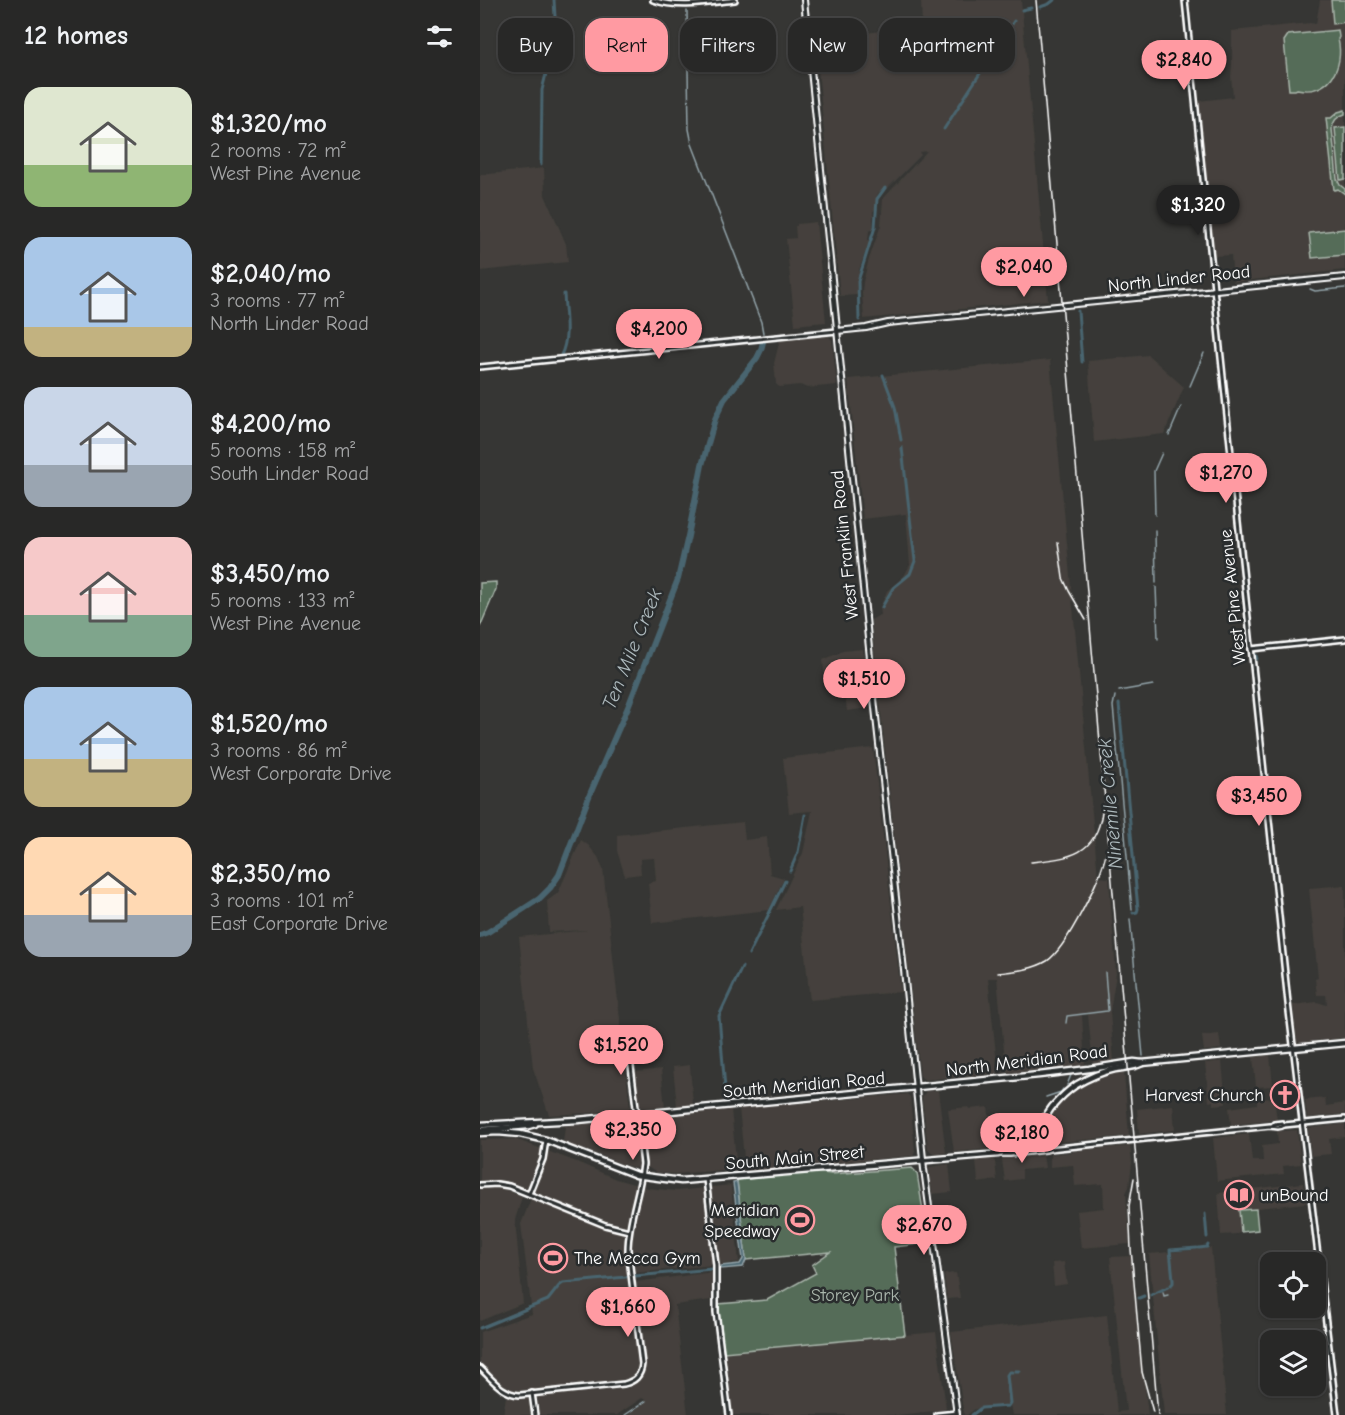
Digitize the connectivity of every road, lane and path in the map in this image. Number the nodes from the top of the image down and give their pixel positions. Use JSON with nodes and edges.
{"nodes":[{"id":1,"x":653,"y":0,"type":"edge"},
{"id":2,"x":735,"y":0,"type":"edge"},
{"id":3,"x":804,"y":0,"type":"edge"},
{"id":4,"x":1185,"y":0,"type":"edge"},
{"id":5,"x":1345,"y":277,"type":"edge"},
{"id":6,"x":1214,"y":289,"type":"junction"},
{"id":7,"x":837,"y":331,"type":"junction"},
{"id":8,"x":480,"y":367,"type":"edge"},
{"id":9,"x":1345,"y":639,"type":"edge"},
{"id":10,"x":1251,"y":649,"type":"junction"},
{"id":11,"x":627,"y":1035,"type":"dead end"},
{"id":12,"x":1345,"y":1043,"type":"edge"},
{"id":13,"x":1293,"y":1048,"type":"junction"},
{"id":14,"x":1142,"y":1063,"type":"junction"},
{"id":15,"x":916,"y":1087,"type":"junction"},
{"id":16,"x":637,"y":1114,"type":"junction"},
{"id":17,"x":1345,"y":1119,"type":"edge"},
{"id":18,"x":1302,"y":1123,"type":"junction"},
{"id":19,"x":480,"y":1129,"type":"edge"},
{"id":20,"x":498,"y":1132,"type":"joint"},
{"id":21,"x":546,"y":1140,"type":"junction"},
{"id":22,"x":998,"y":1154,"type":"junction"},
{"id":23,"x":923,"y":1161,"type":"junction"},
{"id":24,"x":642,"y":1177,"type":"junction"},
{"id":25,"x":706,"y":1179,"type":"junction"},
{"id":26,"x":480,"y":1185,"type":"edge"},
{"id":27,"x":529,"y":1194,"type":"junction"},
{"id":28,"x":629,"y":1232,"type":"junction"},
{"id":29,"x":480,"y":1368,"type":"edge"},
{"id":30,"x":532,"y":1394,"type":"junction"},
{"id":31,"x":957,"y":1414,"type":"edge"},
{"id":32,"x":535,"y":1415,"type":"edge"},
{"id":33,"x":729,"y":1415,"type":"edge"},
{"id":34,"x":937,"y":1415,"type":"edge"},
{"id":35,"x":1337,"y":1415,"type":"edge"}],
"edges":[{"from":1,"to":2,"type":"street"},
{"from":3,"to":7,"type":"main road","name":"West Franklin Road"},
{"from":4,"to":6,"type":"street","name":"West Pine Avenue"},
{"from":5,"to":6,"type":"main road","name":"North Linder Road"},
{"from":6,"to":7,"type":"main road","name":"North Linder Road"},
{"from":6,"to":10,"type":"street","name":"West Pine Avenue"},
{"from":7,"to":8,"type":"street"},
{"from":7,"to":15,"type":"main road","name":"West Franklin Road"},
{"from":9,"to":10,"type":"street"},
{"from":10,"to":13,"type":"street","name":"West Pine Avenue"},
{"from":11,"to":16,"type":"street"},
{"from":12,"to":13,"type":"main road","name":"North Meridian Road"},
{"from":13,"to":14,"type":"main road","name":"North Meridian Road"},
{"from":13,"to":18,"type":"street","name":"West Pine Avenue"},
{"from":14,"to":15,"type":"main road","name":"North Meridian Road"},
{"from":14,"to":22,"type":"main road","name":"North Meridian Road"},
{"from":15,"to":16,"type":"main road","name":"South Meridian Road"},
{"from":15,"to":23,"type":"main road","name":"West Franklin Road"},
{"from":16,"to":19,"type":"main road","name":"South Meridian Road"},
{"from":16,"to":24,"type":"street"},
{"from":17,"to":18,"type":"street"},
{"from":18,"to":22,"type":"street"},
{"from":18,"to":35,"type":"street","name":"West Pine Avenue"},
{"from":19,"to":20,"type":"main road","name":"South Meridian Road"},
{"from":20,"to":21,"type":"main road","name":"South Main Street"},
{"from":21,"to":24,"type":"main road","name":"South Main Street"},
{"from":21,"to":27,"type":"street"},
{"from":22,"to":23,"type":"main road","name":"North Meridian Road"},
{"from":23,"to":25,"type":"main road","name":"South Main Street"},
{"from":23,"to":31,"type":"main road","name":"West Franklin Road"},
{"from":24,"to":25,"type":"main road","name":"South Main Street"},
{"from":24,"to":28,"type":"street"},
{"from":25,"to":33,"type":"street"},
{"from":26,"to":27,"type":"street"},
{"from":27,"to":28,"type":"street"},
{"from":28,"to":30,"type":"street"},
{"from":29,"to":30,"type":"street"},
{"from":30,"to":32,"type":"street"},
{"from":31,"to":34,"type":"street"}]}
